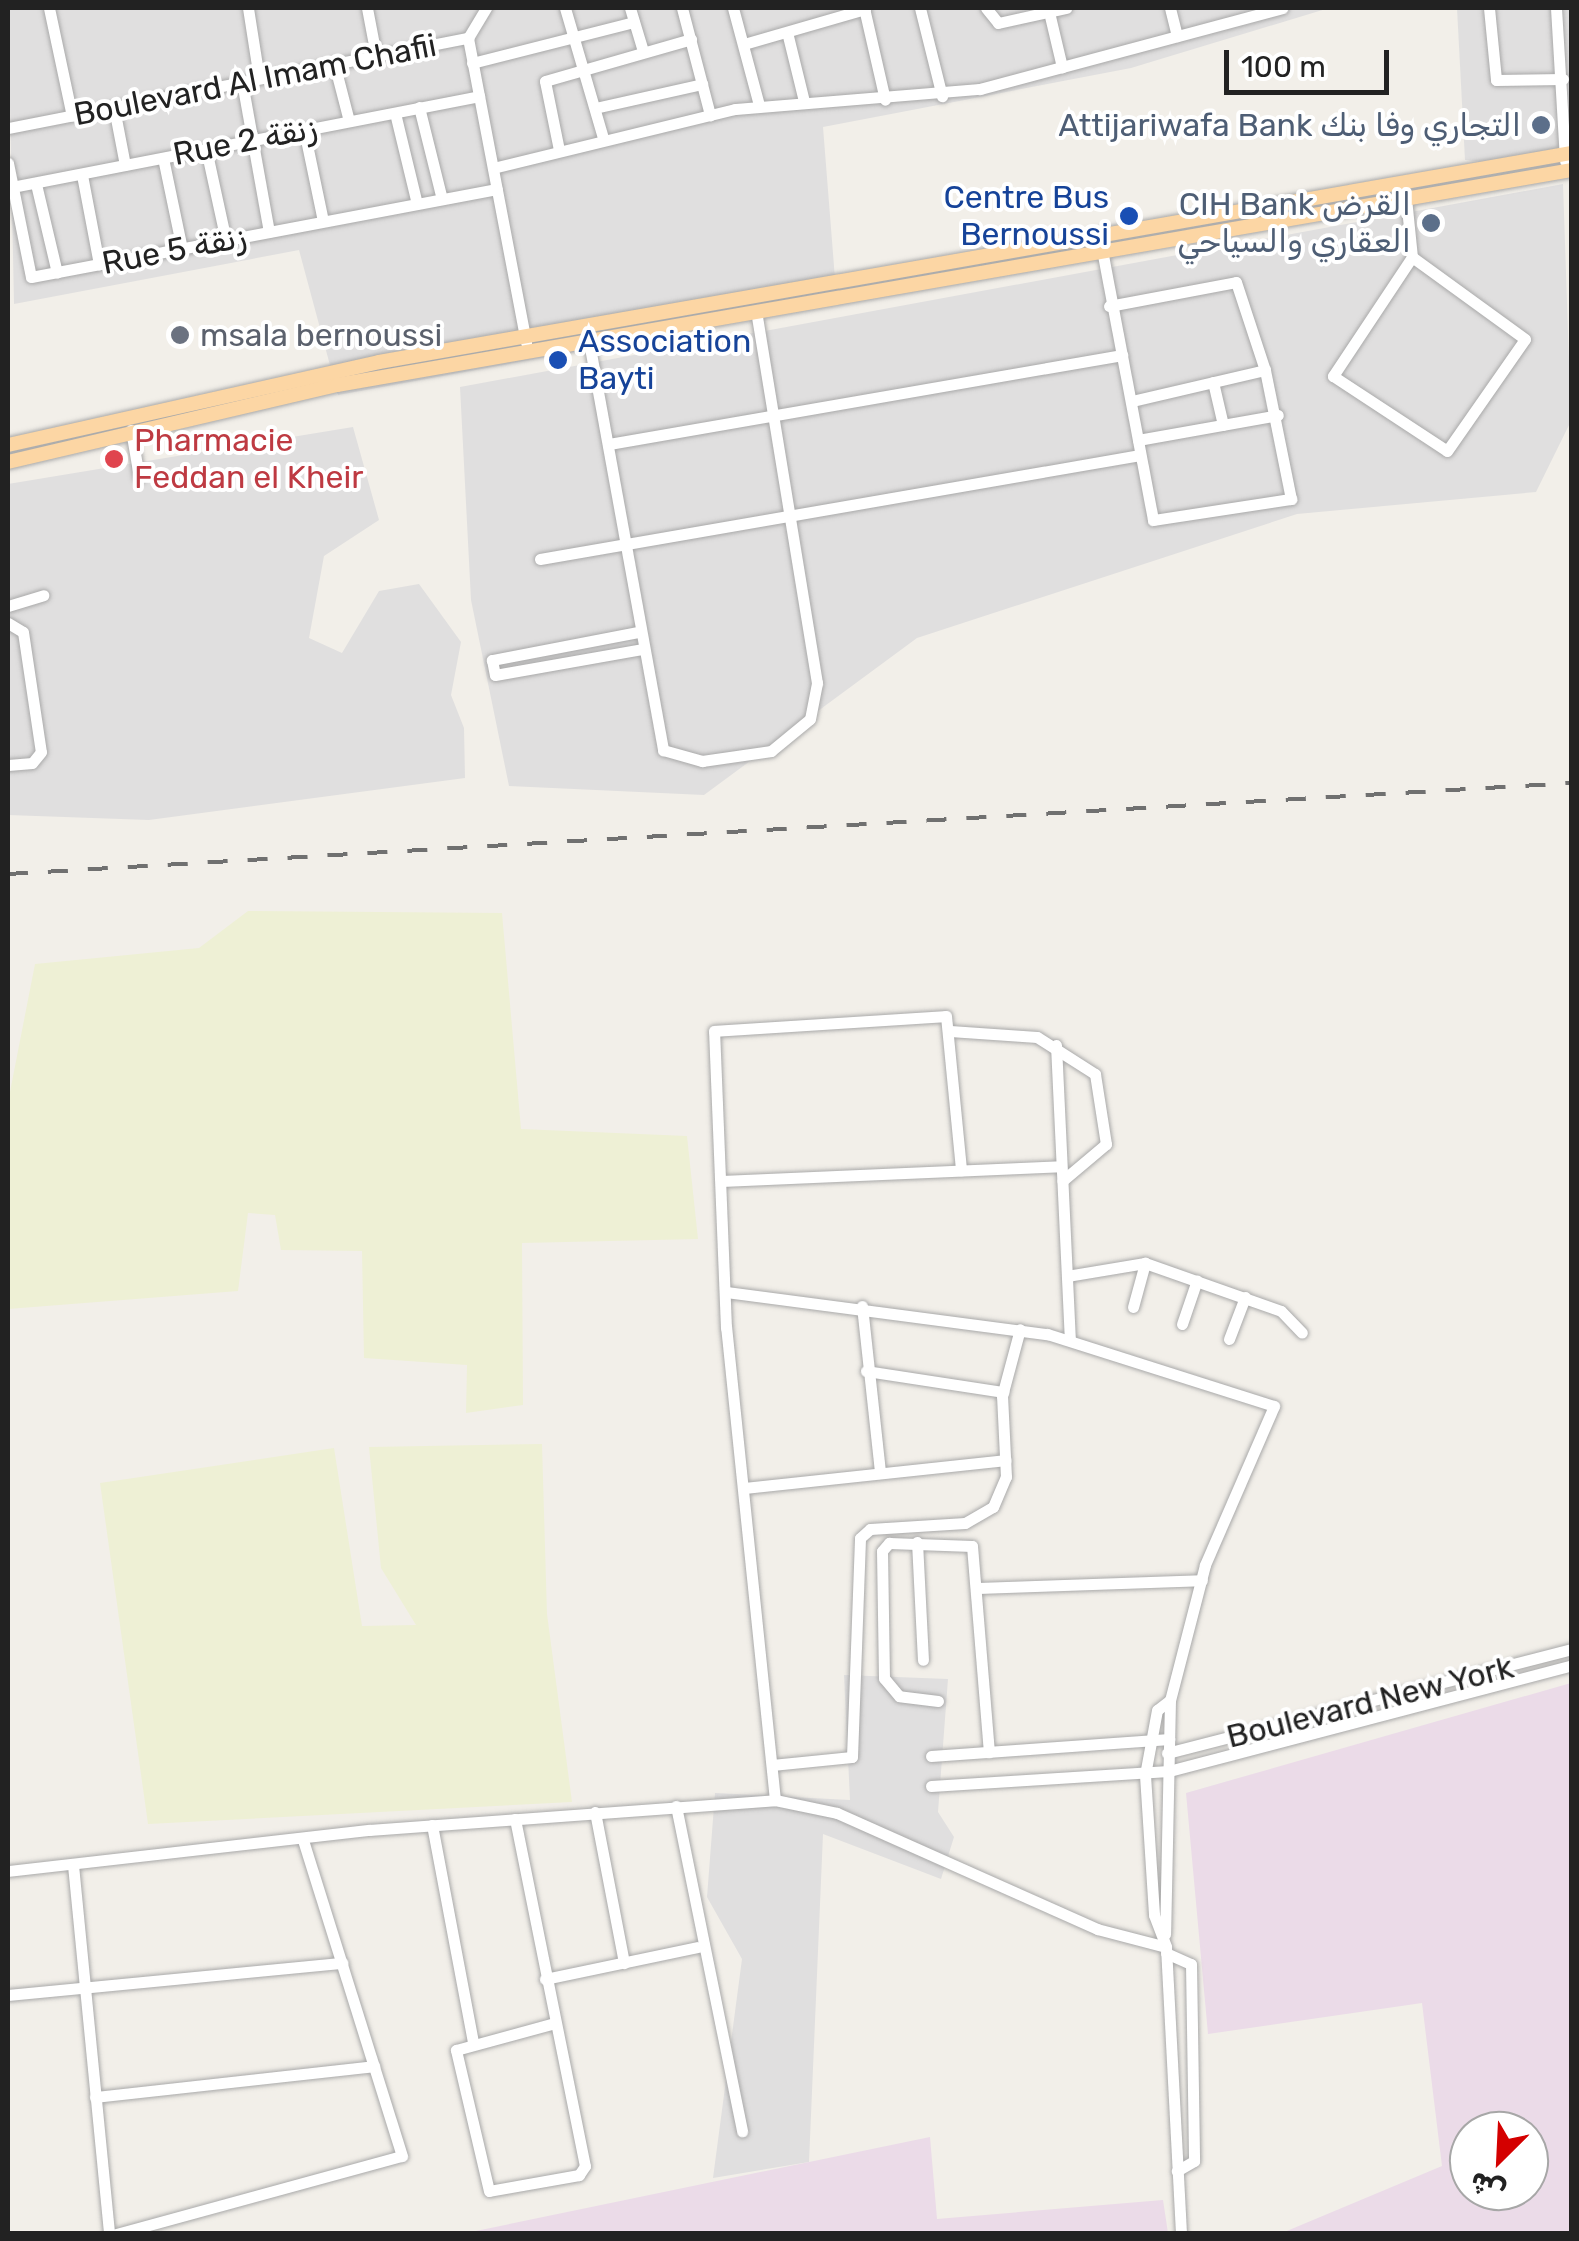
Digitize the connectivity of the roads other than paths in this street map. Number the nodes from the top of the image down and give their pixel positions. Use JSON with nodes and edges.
{"nodes":[{"id":1,"x":49,"y":8,"type":"edge"},
{"id":2,"x":248,"y":8,"type":"edge"},
{"id":3,"x":367,"y":8,"type":"edge"},
{"id":4,"x":486,"y":8,"type":"edge"},
{"id":5,"x":565,"y":8,"type":"edge"},
{"id":6,"x":630,"y":8,"type":"edge"},
{"id":7,"x":682,"y":8,"type":"edge"},
{"id":8,"x":733,"y":8,"type":"edge"},
{"id":9,"x":864,"y":8,"type":"edge"},
{"id":10,"x":920,"y":8,"type":"edge"},
{"id":11,"x":986,"y":8,"type":"edge"},
{"id":12,"x":1066,"y":8,"type":"edge"},
{"id":13,"x":1170,"y":8,"type":"edge"},
{"id":14,"x":1282,"y":8,"type":"edge"},
{"id":15,"x":1489,"y":8,"type":"edge"},
{"id":16,"x":1556,"y":8,"type":"edge"},
{"id":17,"x":1050,"y":12,"type":"junction"},
{"id":18,"x":634,"y":22,"type":"junction"},
{"id":19,"x":1565,"y":27,"type":"edge"},
{"id":20,"x":787,"y":32,"type":"junction"},
{"id":21,"x":1177,"y":36,"type":"junction"},
{"id":22,"x":468,"y":38,"type":"junction"},
{"id":23,"x":574,"y":39,"type":"junction"},
{"id":24,"x":691,"y":39,"type":"junction"},
{"id":25,"x":744,"y":44,"type":"junction"},
{"id":26,"x":642,"y":51,"type":"junction"},
{"id":27,"x":376,"y":55,"type":"junction"},
{"id":28,"x":334,"y":63,"type":"junction"},
{"id":29,"x":472,"y":63,"type":"junction"},
{"id":30,"x":1062,"y":67,"type":"junction"},
{"id":31,"x":584,"y":69,"type":"junction"},
{"id":32,"x":259,"y":78,"type":"junction"},
{"id":33,"x":1563,"y":79,"type":"junction"},
{"id":34,"x":242,"y":82,"type":"junction"},
{"id":35,"x":702,"y":84,"type":"junction"},
{"id":36,"x":479,"y":96,"type":"junction"},
{"id":37,"x":942,"y":96,"type":"junction"},
{"id":38,"x":885,"y":100,"type":"junction"},
{"id":39,"x":804,"y":101,"type":"junction"},
{"id":40,"x":1567,"y":101,"type":"edge"},
{"id":41,"x":760,"y":105,"type":"junction"},
{"id":42,"x":419,"y":107,"type":"junction"},
{"id":43,"x":114,"y":108,"type":"junction"},
{"id":44,"x":595,"y":108,"type":"junction"},
{"id":45,"x":395,"y":112,"type":"junction"},
{"id":46,"x":710,"y":115,"type":"junction"},
{"id":47,"x":72,"y":116,"type":"junction"},
{"id":48,"x":349,"y":121,"type":"junction"},
{"id":49,"x":8,"y":128,"type":"edge"},
{"id":50,"x":304,"y":130,"type":"junction"},
{"id":51,"x":603,"y":138,"type":"junction"},
{"id":52,"x":251,"y":141,"type":"junction"},
{"id":53,"x":206,"y":149,"type":"junction"},
{"id":54,"x":560,"y":150,"type":"junction"},
{"id":55,"x":1568,"y":153,"type":"edge"},
{"id":56,"x":162,"y":158,"type":"junction"},
{"id":57,"x":8,"y":164,"type":"edge"},
{"id":58,"x":125,"y":165,"type":"junction"},
{"id":59,"x":493,"y":168,"type":"junction"},
{"id":60,"x":1568,"y":170,"type":"edge"},
{"id":61,"x":82,"y":175,"type":"junction"},
{"id":62,"x":36,"y":184,"type":"junction"},
{"id":63,"x":12,"y":188,"type":"junction"},
{"id":64,"x":497,"y":188,"type":"junction"},
{"id":65,"x":442,"y":195,"type":"junction"},
{"id":66,"x":1406,"y":198,"type":"junction"},
{"id":67,"x":416,"y":200,"type":"junction"},
{"id":68,"x":323,"y":221,"type":"junction"},
{"id":69,"x":269,"y":232,"type":"junction"},
{"id":70,"x":1099,"y":234,"type":"junction"},
{"id":71,"x":226,"y":241,"type":"junction"},
{"id":72,"x":182,"y":250,"type":"junction"},
{"id":73,"x":1102,"y":253,"type":"junction"},
{"id":74,"x":1412,"y":257,"type":"junction"},
{"id":75,"x":99,"y":264,"type":"junction"},
{"id":76,"x":57,"y":273,"type":"junction"},
{"id":77,"x":1109,"y":306,"type":"junction"},
{"id":78,"x":756,"y":312,"type":"junction"},
{"id":79,"x":590,"y":342,"type":"junction"},
{"id":80,"x":526,"y":343,"type":"junction"},
{"id":81,"x":1122,"y":356,"type":"junction"},
{"id":82,"x":1265,"y":370,"type":"junction"},
{"id":83,"x":1213,"y":382,"type":"junction"},
{"id":84,"x":1132,"y":401,"type":"junction"},
{"id":85,"x":773,"y":414,"type":"junction"},
{"id":86,"x":1278,"y":415,"type":"junction"},
{"id":87,"x":1222,"y":425,"type":"junction"},
{"id":88,"x":131,"y":430,"type":"junction"},
{"id":89,"x":1138,"y":440,"type":"junction"},
{"id":90,"x":609,"y":444,"type":"junction"},
{"id":91,"x":8,"y":446,"type":"edge"},
{"id":92,"x":1140,"y":455,"type":"junction"},
{"id":93,"x":8,"y":462,"type":"edge"},
{"id":94,"x":139,"y":477,"type":"dead end"},
{"id":95,"x":791,"y":515,"type":"junction"},
{"id":96,"x":624,"y":542,"type":"junction"},
{"id":97,"x":540,"y":559,"type":"dead end"},
{"id":98,"x":8,"y":591,"type":"edge"},
{"id":99,"x":43,"y":595,"type":"dead end"},
{"id":100,"x":10,"y":605,"type":"edge"},
{"id":101,"x":8,"y":623,"type":"edge"},
{"id":102,"x":638,"y":632,"type":"junction"},
{"id":103,"x":556,"y":648,"type":"junction"},
{"id":104,"x":642,"y":649,"type":"junction"},
{"id":105,"x":559,"y":664,"type":"junction"},
{"id":106,"x":8,"y":765,"type":"edge"},
{"id":107,"x":950,"y":1031,"type":"junction"},
{"id":108,"x":1056,"y":1045,"type":"junction"},
{"id":109,"x":1062,"y":1166,"type":"junction"},
{"id":110,"x":961,"y":1170,"type":"junction"},
{"id":111,"x":722,"y":1180,"type":"junction"},
{"id":112,"x":1062,"y":1181,"type":"junction"},
{"id":113,"x":1144,"y":1263,"type":"junction"},
{"id":114,"x":1067,"y":1276,"type":"junction"},
{"id":115,"x":1198,"y":1280,"type":"junction"},
{"id":116,"x":726,"y":1292,"type":"junction"},
{"id":117,"x":1245,"y":1297,"type":"junction"},
{"id":118,"x":862,"y":1306,"type":"junction"},
{"id":119,"x":1133,"y":1307,"type":"dead end"},
{"id":120,"x":1182,"y":1324,"type":"dead end"},
{"id":121,"x":1020,"y":1329,"type":"junction"},
{"id":122,"x":1302,"y":1332,"type":"dead end"},
{"id":123,"x":1070,"y":1339,"type":"junction"},
{"id":124,"x":1229,"y":1339,"type":"dead end"},
{"id":125,"x":866,"y":1370,"type":"junction"},
{"id":126,"x":1004,"y":1392,"type":"junction"},
{"id":127,"x":1006,"y":1460,"type":"junction"},
{"id":128,"x":880,"y":1473,"type":"junction"},
{"id":129,"x":744,"y":1488,"type":"junction"},
{"id":130,"x":917,"y":1542,"type":"junction"},
{"id":131,"x":1202,"y":1580,"type":"junction"},
{"id":132,"x":976,"y":1588,"type":"junction"},
{"id":133,"x":1572,"y":1648,"type":"edge"},
{"id":134,"x":923,"y":1660,"type":"dead end"},
{"id":135,"x":1572,"y":1665,"type":"edge"},
{"id":136,"x":1433,"y":1689,"type":"junction"},
{"id":137,"x":1170,"y":1700,"type":"junction"},
{"id":138,"x":938,"y":1701,"type":"dead end"},
{"id":139,"x":1436,"y":1703,"type":"junction"},
{"id":140,"x":1328,"y":1716,"type":"junction"},
{"id":141,"x":1332,"y":1733,"type":"junction"},
{"id":142,"x":1147,"y":1742,"type":"junction"},
{"id":143,"x":1168,"y":1746,"type":"junction"},
{"id":144,"x":989,"y":1752,"type":"junction"},
{"id":145,"x":931,"y":1756,"type":"dead end"},
{"id":146,"x":772,"y":1765,"type":"junction"},
{"id":147,"x":1169,"y":1771,"type":"junction"},
{"id":148,"x":1145,"y":1775,"type":"junction"},
{"id":149,"x":931,"y":1786,"type":"dead end"},
{"id":150,"x":775,"y":1800,"type":"junction"},
{"id":151,"x":676,"y":1806,"type":"junction"},
{"id":152,"x":595,"y":1812,"type":"junction"},
{"id":153,"x":515,"y":1819,"type":"junction"},
{"id":154,"x":432,"y":1825,"type":"junction"},
{"id":155,"x":302,"y":1841,"type":"junction"},
{"id":156,"x":73,"y":1865,"type":"junction"},
{"id":157,"x":8,"y":1871,"type":"edge"},
{"id":158,"x":1166,"y":1945,"type":"junction"},
{"id":159,"x":698,"y":1947,"type":"junction"},
{"id":160,"x":342,"y":1962,"type":"junction"},
{"id":161,"x":624,"y":1963,"type":"junction"},
{"id":162,"x":545,"y":1980,"type":"junction"},
{"id":163,"x":84,"y":1987,"type":"junction"},
{"id":164,"x":8,"y":1994,"type":"edge"},
{"id":165,"x":555,"y":2023,"type":"junction"},
{"id":166,"x":473,"y":2040,"type":"junction"},
{"id":167,"x":374,"y":2066,"type":"junction"},
{"id":168,"x":95,"y":2097,"type":"junction"},
{"id":169,"x":742,"y":2131,"type":"dead end"},
{"id":170,"x":1177,"y":2171,"type":"junction"},
{"id":171,"x":112,"y":2234,"type":"edge"},
{"id":172,"x":1181,"y":2234,"type":"edge"}],
"edges":[{"from":1,"to":47,"type":"street"},
{"from":2,"to":32,"type":"street"},
{"from":3,"to":27,"type":"street"},
{"from":4,"to":22,"type":"street","name":"Boulevard Al Imam Chafii"},
{"from":5,"to":23,"type":"street"},
{"from":6,"to":18,"type":"street"},
{"from":7,"to":24,"type":"street"},
{"from":8,"to":25,"type":"street"},
{"from":9,"to":20,"type":"street"},
{"from":9,"to":38,"type":"street"},
{"from":10,"to":37,"type":"street"},
{"from":11,"to":17,"type":"street"},
{"from":12,"to":17,"type":"street"},
{"from":13,"to":21,"type":"street"},
{"from":14,"to":21,"type":"street"},
{"from":15,"to":33,"type":"street"},
{"from":16,"to":19,"type":"street"},
{"from":17,"to":30,"type":"street"},
{"from":18,"to":23,"type":"street"},
{"from":18,"to":26,"type":"street"},
{"from":19,"to":33,"type":"street"},
{"from":20,"to":25,"type":"street"},
{"from":20,"to":39,"type":"street"},
{"from":21,"to":30,"type":"street"},
{"from":22,"to":27,"type":"street","name":"Boulevard Al Imam Chafii"},
{"from":22,"to":29,"type":"street"},
{"from":23,"to":29,"type":"street"},
{"from":23,"to":31,"type":"street"},
{"from":24,"to":26,"type":"street"},
{"from":24,"to":35,"type":"street"},
{"from":25,"to":41,"type":"street"},
{"from":26,"to":31,"type":"street"},
{"from":27,"to":28,"type":"street","name":"Boulevard Al Imam Chafii"},
{"from":28,"to":32,"type":"street","name":"Boulevard Al Imam Chafii"},
{"from":28,"to":48,"type":"street"},
{"from":29,"to":36,"type":"street"},
{"from":30,"to":37,"type":"street"},
{"from":31,"to":44,"type":"street"},
{"from":31,"to":54,"type":"street"},
{"from":32,"to":34,"type":"street","name":"Boulevard Al Imam Chafii"},
{"from":33,"to":40,"type":"street"},
{"from":34,"to":43,"type":"street","name":"Boulevard Al Imam Chafii"},
{"from":34,"to":52,"type":"street"},
{"from":35,"to":44,"type":"street"},
{"from":35,"to":46,"type":"street"},
{"from":36,"to":42,"type":"street","name":"Rue 2 زنقة"},
{"from":36,"to":59,"type":"street"},
{"from":37,"to":38,"type":"street"},
{"from":38,"to":39,"type":"street"},
{"from":39,"to":41,"type":"street"},
{"from":40,"to":55,"type":"street"},
{"from":41,"to":46,"type":"street"},
{"from":42,"to":45,"type":"street","name":"Rue 2 زنقة"},
{"from":42,"to":65,"type":"street"},
{"from":43,"to":47,"type":"street","name":"Boulevard Al Imam Chafii"},
{"from":43,"to":58,"type":"street"},
{"from":44,"to":51,"type":"street"},
{"from":45,"to":48,"type":"street","name":"Rue 2 زنقة"},
{"from":45,"to":67,"type":"street"},
{"from":46,"to":51,"type":"street"},
{"from":47,"to":49,"type":"street","name":"Boulevard Al Imam Chafii"},
{"from":48,"to":50,"type":"street","name":"Rue 2 زنقة"},
{"from":50,"to":52,"type":"street","name":"Rue 2 زنقة"},
{"from":50,"to":68,"type":"street"},
{"from":51,"to":54,"type":"street"},
{"from":52,"to":53,"type":"street","name":"Rue 2 زنقة"},
{"from":52,"to":69,"type":"street"},
{"from":53,"to":56,"type":"street","name":"Rue 2 زنقة"},
{"from":53,"to":71,"type":"street"},
{"from":54,"to":59,"type":"street"},
{"from":55,"to":60,"type":"street"},
{"from":55,"to":70,"type":"main road"},
{"from":56,"to":58,"type":"street","name":"Rue 2 زنقة"},
{"from":56,"to":72,"type":"street"},
{"from":57,"to":63,"type":"street"},
{"from":58,"to":61,"type":"street","name":"Rue 2 زنقة"},
{"from":59,"to":64,"type":"street"},
{"from":60,"to":66,"type":"main road"},
{"from":61,"to":62,"type":"street","name":"Rue 2 زنقة"},
{"from":61,"to":75,"type":"street"},
{"from":62,"to":63,"type":"street","name":"Rue 2 زنقة"},
{"from":62,"to":76,"type":"street"},
{"from":63,"to":76,"type":"street","name":"Rue 5 زنقة"},
{"from":64,"to":65,"type":"street","name":"Rue 5 زنقة"},
{"from":64,"to":80,"type":"street"},
{"from":65,"to":67,"type":"street","name":"Rue 5 زنقة"},
{"from":66,"to":73,"type":"main road"},
{"from":66,"to":74,"type":"street"},
{"from":67,"to":68,"type":"street","name":"Rue 5 زنقة"},
{"from":68,"to":69,"type":"street","name":"Rue 5 زنقة"},
{"from":69,"to":71,"type":"street","name":"Rue 5 زنقة"},
{"from":70,"to":73,"type":"street"},
{"from":70,"to":80,"type":"main road"},
{"from":71,"to":72,"type":"street","name":"Rue 5 زنقة"},
{"from":72,"to":75,"type":"street","name":"Rue 5 زنقة"},
{"from":73,"to":77,"type":"street"},
{"from":73,"to":78,"type":"main road"},
{"from":74,"to":74,"type":"street"},
{"from":75,"to":76,"type":"street","name":"Rue 5 زنقة"},
{"from":77,"to":81,"type":"street"},
{"from":77,"to":82,"type":"street"},
{"from":78,"to":79,"type":"main road"},
{"from":78,"to":85,"type":"street"},
{"from":79,"to":80,"type":"main road"},
{"from":79,"to":90,"type":"street"},
{"from":80,"to":88,"type":"main road"},
{"from":80,"to":91,"type":"main road"},
{"from":81,"to":84,"type":"street"},
{"from":81,"to":85,"type":"street"},
{"from":82,"to":83,"type":"street"},
{"from":82,"to":86,"type":"street"},
{"from":83,"to":84,"type":"street"},
{"from":83,"to":87,"type":"street"},
{"from":84,"to":89,"type":"street"},
{"from":85,"to":90,"type":"street"},
{"from":85,"to":95,"type":"street"},
{"from":86,"to":87,"type":"street"},
{"from":86,"to":92,"type":"street"},
{"from":87,"to":89,"type":"street"},
{"from":88,"to":93,"type":"main road"},
{"from":88,"to":94,"type":"street"},
{"from":89,"to":92,"type":"street"},
{"from":90,"to":96,"type":"street"},
{"from":92,"to":95,"type":"street"},
{"from":95,"to":96,"type":"street"},
{"from":95,"to":104,"type":"street"},
{"from":96,"to":97,"type":"street"},
{"from":96,"to":102,"type":"street"},
{"from":98,"to":100,"type":"street"},
{"from":99,"to":100,"type":"street"},
{"from":101,"to":106,"type":"street"},
{"from":102,"to":103,"type":"street"},
{"from":102,"to":104,"type":"street"},
{"from":103,"to":105,"type":"street"},
{"from":103,"to":105,"type":"street"},
{"from":104,"to":105,"type":"street"},
{"from":107,"to":108,"type":"street"},
{"from":107,"to":110,"type":"street"},
{"from":107,"to":111,"type":"street"},
{"from":108,"to":109,"type":"street"},
{"from":108,"to":112,"type":"street"},
{"from":109,"to":110,"type":"street"},
{"from":109,"to":112,"type":"street"},
{"from":110,"to":111,"type":"street"},
{"from":111,"to":116,"type":"street"},
{"from":112,"to":114,"type":"street"},
{"from":113,"to":114,"type":"street"},
{"from":113,"to":115,"type":"street"},
{"from":113,"to":119,"type":"street"},
{"from":114,"to":123,"type":"street"},
{"from":115,"to":117,"type":"street"},
{"from":115,"to":120,"type":"street"},
{"from":116,"to":118,"type":"street"},
{"from":116,"to":129,"type":"street"},
{"from":117,"to":122,"type":"street"},
{"from":117,"to":124,"type":"street"},
{"from":118,"to":121,"type":"street"},
{"from":118,"to":125,"type":"street"},
{"from":121,"to":123,"type":"street"},
{"from":121,"to":126,"type":"street"},
{"from":123,"to":131,"type":"street"},
{"from":125,"to":126,"type":"street"},
{"from":125,"to":128,"type":"street"},
{"from":126,"to":127,"type":"street"},
{"from":127,"to":128,"type":"street"},
{"from":127,"to":146,"type":"street"},
{"from":128,"to":129,"type":"street"},
{"from":129,"to":146,"type":"street"},
{"from":130,"to":132,"type":"street"},
{"from":130,"to":134,"type":"street"},
{"from":130,"to":138,"type":"street"},
{"from":131,"to":132,"type":"street"},
{"from":131,"to":137,"type":"street"},
{"from":132,"to":144,"type":"street"},
{"from":133,"to":136,"type":"street","name":"Boulevard New York"},
{"from":135,"to":139,"type":"street","name":"Boulevard New York"},
{"from":136,"to":139,"type":"street"},
{"from":136,"to":140,"type":"street","name":"Boulevard New York"},
{"from":137,"to":142,"type":"street"},
{"from":137,"to":143,"type":"street"},
{"from":139,"to":141,"type":"street","name":"Boulevard New York"},
{"from":140,"to":141,"type":"street"},
{"from":140,"to":143,"type":"street","name":"Boulevard New York"},
{"from":141,"to":147,"type":"street","name":"Boulevard New York"},
{"from":142,"to":143,"type":"street","name":"Boulevard New York"},
{"from":142,"to":144,"type":"street","name":"Boulevard New York"},
{"from":142,"to":148,"type":"street"},
{"from":143,"to":147,"type":"street"},
{"from":144,"to":145,"type":"street","name":"Boulevard New York"},
{"from":146,"to":150,"type":"street"},
{"from":147,"to":148,"type":"street","name":"Boulevard New York"},
{"from":147,"to":158,"type":"street"},
{"from":148,"to":149,"type":"street","name":"Boulevard New York"},
{"from":148,"to":158,"type":"street"},
{"from":150,"to":151,"type":"street"},
{"from":150,"to":158,"type":"street"},
{"from":151,"to":152,"type":"street"},
{"from":151,"to":159,"type":"street"},
{"from":152,"to":153,"type":"street"},
{"from":152,"to":161,"type":"street"},
{"from":153,"to":154,"type":"street"},
{"from":153,"to":162,"type":"street"},
{"from":154,"to":155,"type":"street"},
{"from":154,"to":166,"type":"street"},
{"from":155,"to":156,"type":"street"},
{"from":155,"to":160,"type":"street"},
{"from":156,"to":157,"type":"street"},
{"from":156,"to":163,"type":"street"},
{"from":158,"to":170,"type":"street"},
{"from":158,"to":170,"type":"street"},
{"from":159,"to":161,"type":"street"},
{"from":159,"to":169,"type":"street"},
{"from":160,"to":163,"type":"street"},
{"from":160,"to":167,"type":"street"},
{"from":161,"to":162,"type":"street"},
{"from":162,"to":165,"type":"street"},
{"from":163,"to":164,"type":"street"},
{"from":163,"to":168,"type":"street"},
{"from":165,"to":166,"type":"street"},
{"from":165,"to":166,"type":"street"},
{"from":167,"to":168,"type":"street"},
{"from":167,"to":171,"type":"street"},
{"from":168,"to":171,"type":"street"},
{"from":170,"to":172,"type":"street"}]}
